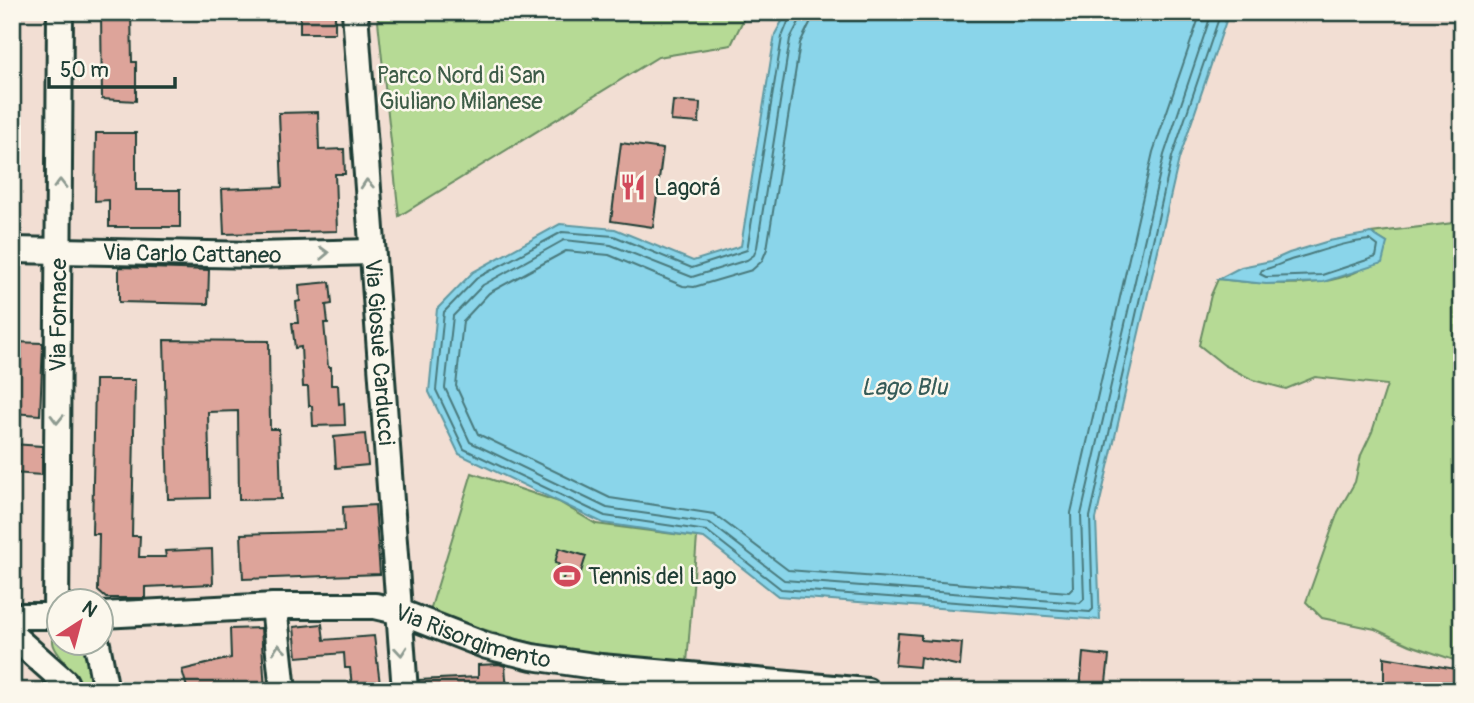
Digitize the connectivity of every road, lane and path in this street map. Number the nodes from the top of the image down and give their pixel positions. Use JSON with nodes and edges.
{"nodes":[{"id":1,"x":60,"y":12,"type":"edge"},
{"id":2,"x":355,"y":12,"type":"edge"},
{"id":3,"x":12,"y":250,"type":"edge"},
{"id":4,"x":60,"y":252,"type":"junction"},
{"id":5,"x":372,"y":252,"type":"junction"},
{"id":6,"x":58,"y":588,"type":"edge"},
{"id":7,"x":274,"y":607,"type":"junction"},
{"id":8,"x":397,"y":611,"type":"junction"},
{"id":9,"x":116,"y":614,"type":"edge"},
{"id":10,"x":12,"y":616,"type":"edge"},
{"id":11,"x":46,"y":617,"type":"edge"},
{"id":12,"x":12,"y":635,"type":"edge"},
{"id":13,"x":54,"y":658,"type":"edge"},
{"id":14,"x":100,"y":658,"type":"edge"},
{"id":15,"x":67,"y":686,"type":"edge"},
{"id":16,"x":853,"y":690,"type":"edge"},
{"id":17,"x":106,"y":691,"type":"edge"},
{"id":18,"x":283,"y":691,"type":"edge"},
{"id":19,"x":405,"y":691,"type":"edge"}],
"edges":[{"from":4,"to":1,"type":"street","name":"Via Fornace","one_way":true},
{"from":5,"to":2,"type":"street","name":"Via Giosuè Carducci","one_way":true},
{"from":3,"to":4,"type":"street","name":"Via Carlo Cattaneo"},
{"from":4,"to":5,"type":"street","name":"Via Carlo Cattaneo","one_way":true},
{"from":4,"to":6,"type":"street","name":"Via Fornace","one_way":true},
{"from":5,"to":8,"type":"street","name":"Via Giosuè Carducci"},
{"from":7,"to":8,"type":"street","name":"Via Risorgimento"},
{"from":7,"to":9,"type":"street","name":"Via Risorgimento"},
{"from":18,"to":7,"type":"street","one_way":true},
{"from":8,"to":16,"type":"street","name":"Via Risorgimento"},
{"from":8,"to":19,"type":"street","name":"Via Giosuè Carducci","one_way":true},
{"from":10,"to":11,"type":"street"},
{"from":12,"to":15,"type":"street"},
{"from":13,"to":15,"type":"street","name":"Via Fornace"},
{"from":14,"to":17,"type":"street"}]}
